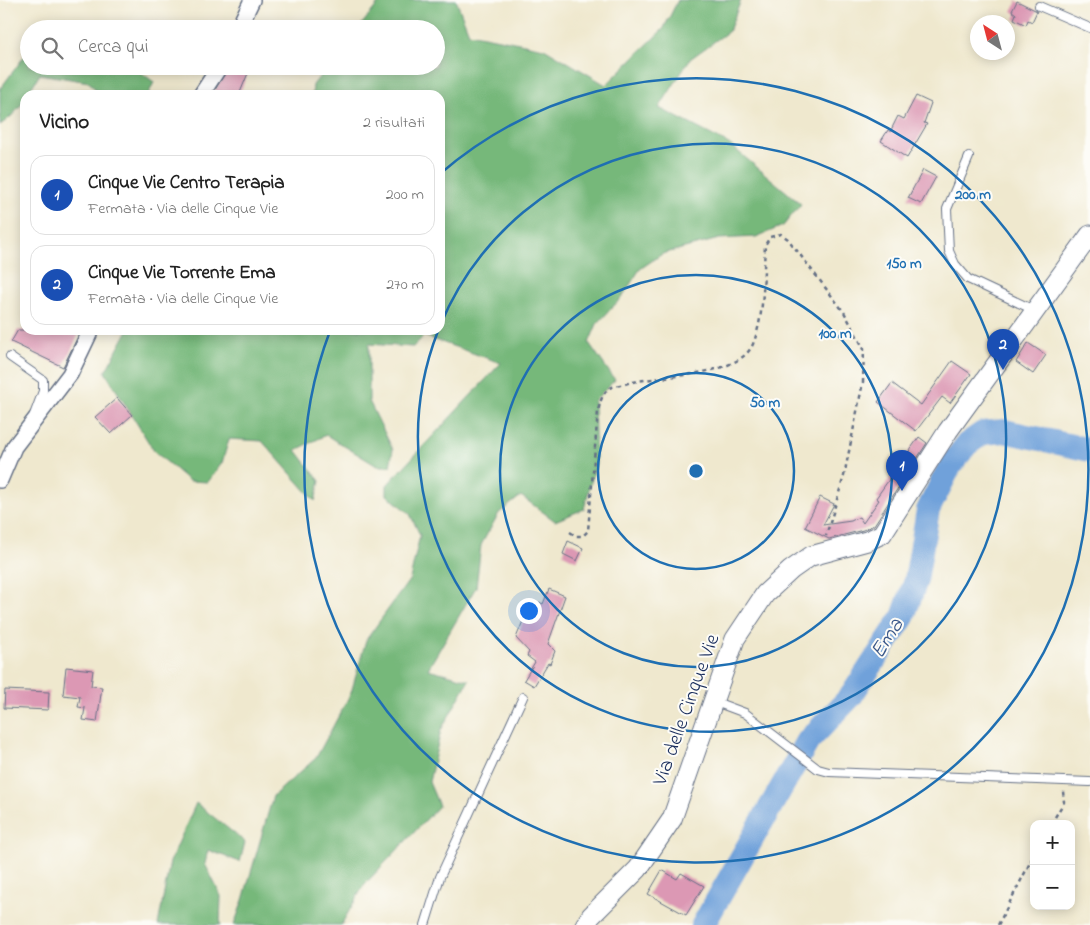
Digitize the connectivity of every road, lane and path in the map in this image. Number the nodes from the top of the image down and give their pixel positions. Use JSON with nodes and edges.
{"nodes":[{"id":1,"x":252,"y":0,"type":"edge"},
{"id":2,"x":1039,"y":6,"type":"dead end"},
{"id":3,"x":242,"y":20,"type":"edge"},
{"id":4,"x":1090,"y":28,"type":"edge"},
{"id":5,"x":214,"y":75,"type":"edge"},
{"id":6,"x":204,"y":90,"type":"edge"},
{"id":7,"x":970,"y":157,"type":"dead end"},
{"id":8,"x":1090,"y":235,"type":"edge"},
{"id":9,"x":1036,"y":311,"type":"junction"},
{"id":10,"x":89,"y":335,"type":"edge"},
{"id":11,"x":10,"y":357,"type":"dead end"},
{"id":12,"x":33,"y":422,"type":"junction"},
{"id":13,"x":0,"y":480,"type":"edge"},
{"id":14,"x":570,"y":532,"type":"dead end"},
{"id":15,"x":822,"y":552,"type":"junction"},
{"id":16,"x":523,"y":698,"type":"dead end"},
{"id":17,"x":713,"y":701,"type":"junction"},
{"id":18,"x":1057,"y":780,"type":"junction"},
{"id":19,"x":1090,"y":782,"type":"edge"},
{"id":20,"x":1054,"y":820,"type":"edge"},
{"id":21,"x":1030,"y":863,"type":"edge"},
{"id":22,"x":425,"y":925,"type":"edge"},
{"id":23,"x":585,"y":925,"type":"edge"},
{"id":24,"x":998,"y":925,"type":"edge"}],
"edges":[{"from":1,"to":3,"type":"street"},
{"from":2,"to":4,"type":"lane"},
{"from":5,"to":6,"type":"street"},
{"from":7,"to":9,"type":"lane"},
{"from":8,"to":9,"type":"street","name":"Via delle Cinque Vie"},
{"from":9,"to":15,"type":"street","name":"Via delle Cinque Vie"},
{"from":10,"to":12,"type":"street"},
{"from":11,"to":12,"type":"lane"},
{"from":12,"to":13,"type":"street"},
{"from":14,"to":15,"type":"path"},
{"from":15,"to":17,"type":"street","name":"Via delle Cinque Vie"},
{"from":16,"to":22,"type":"lane"},
{"from":17,"to":18,"type":"lane"},
{"from":17,"to":23,"type":"street","name":"Via delle Cinque Vie"},
{"from":18,"to":19,"type":"lane"},
{"from":18,"to":20,"type":"path"},
{"from":21,"to":24,"type":"path"}]}
